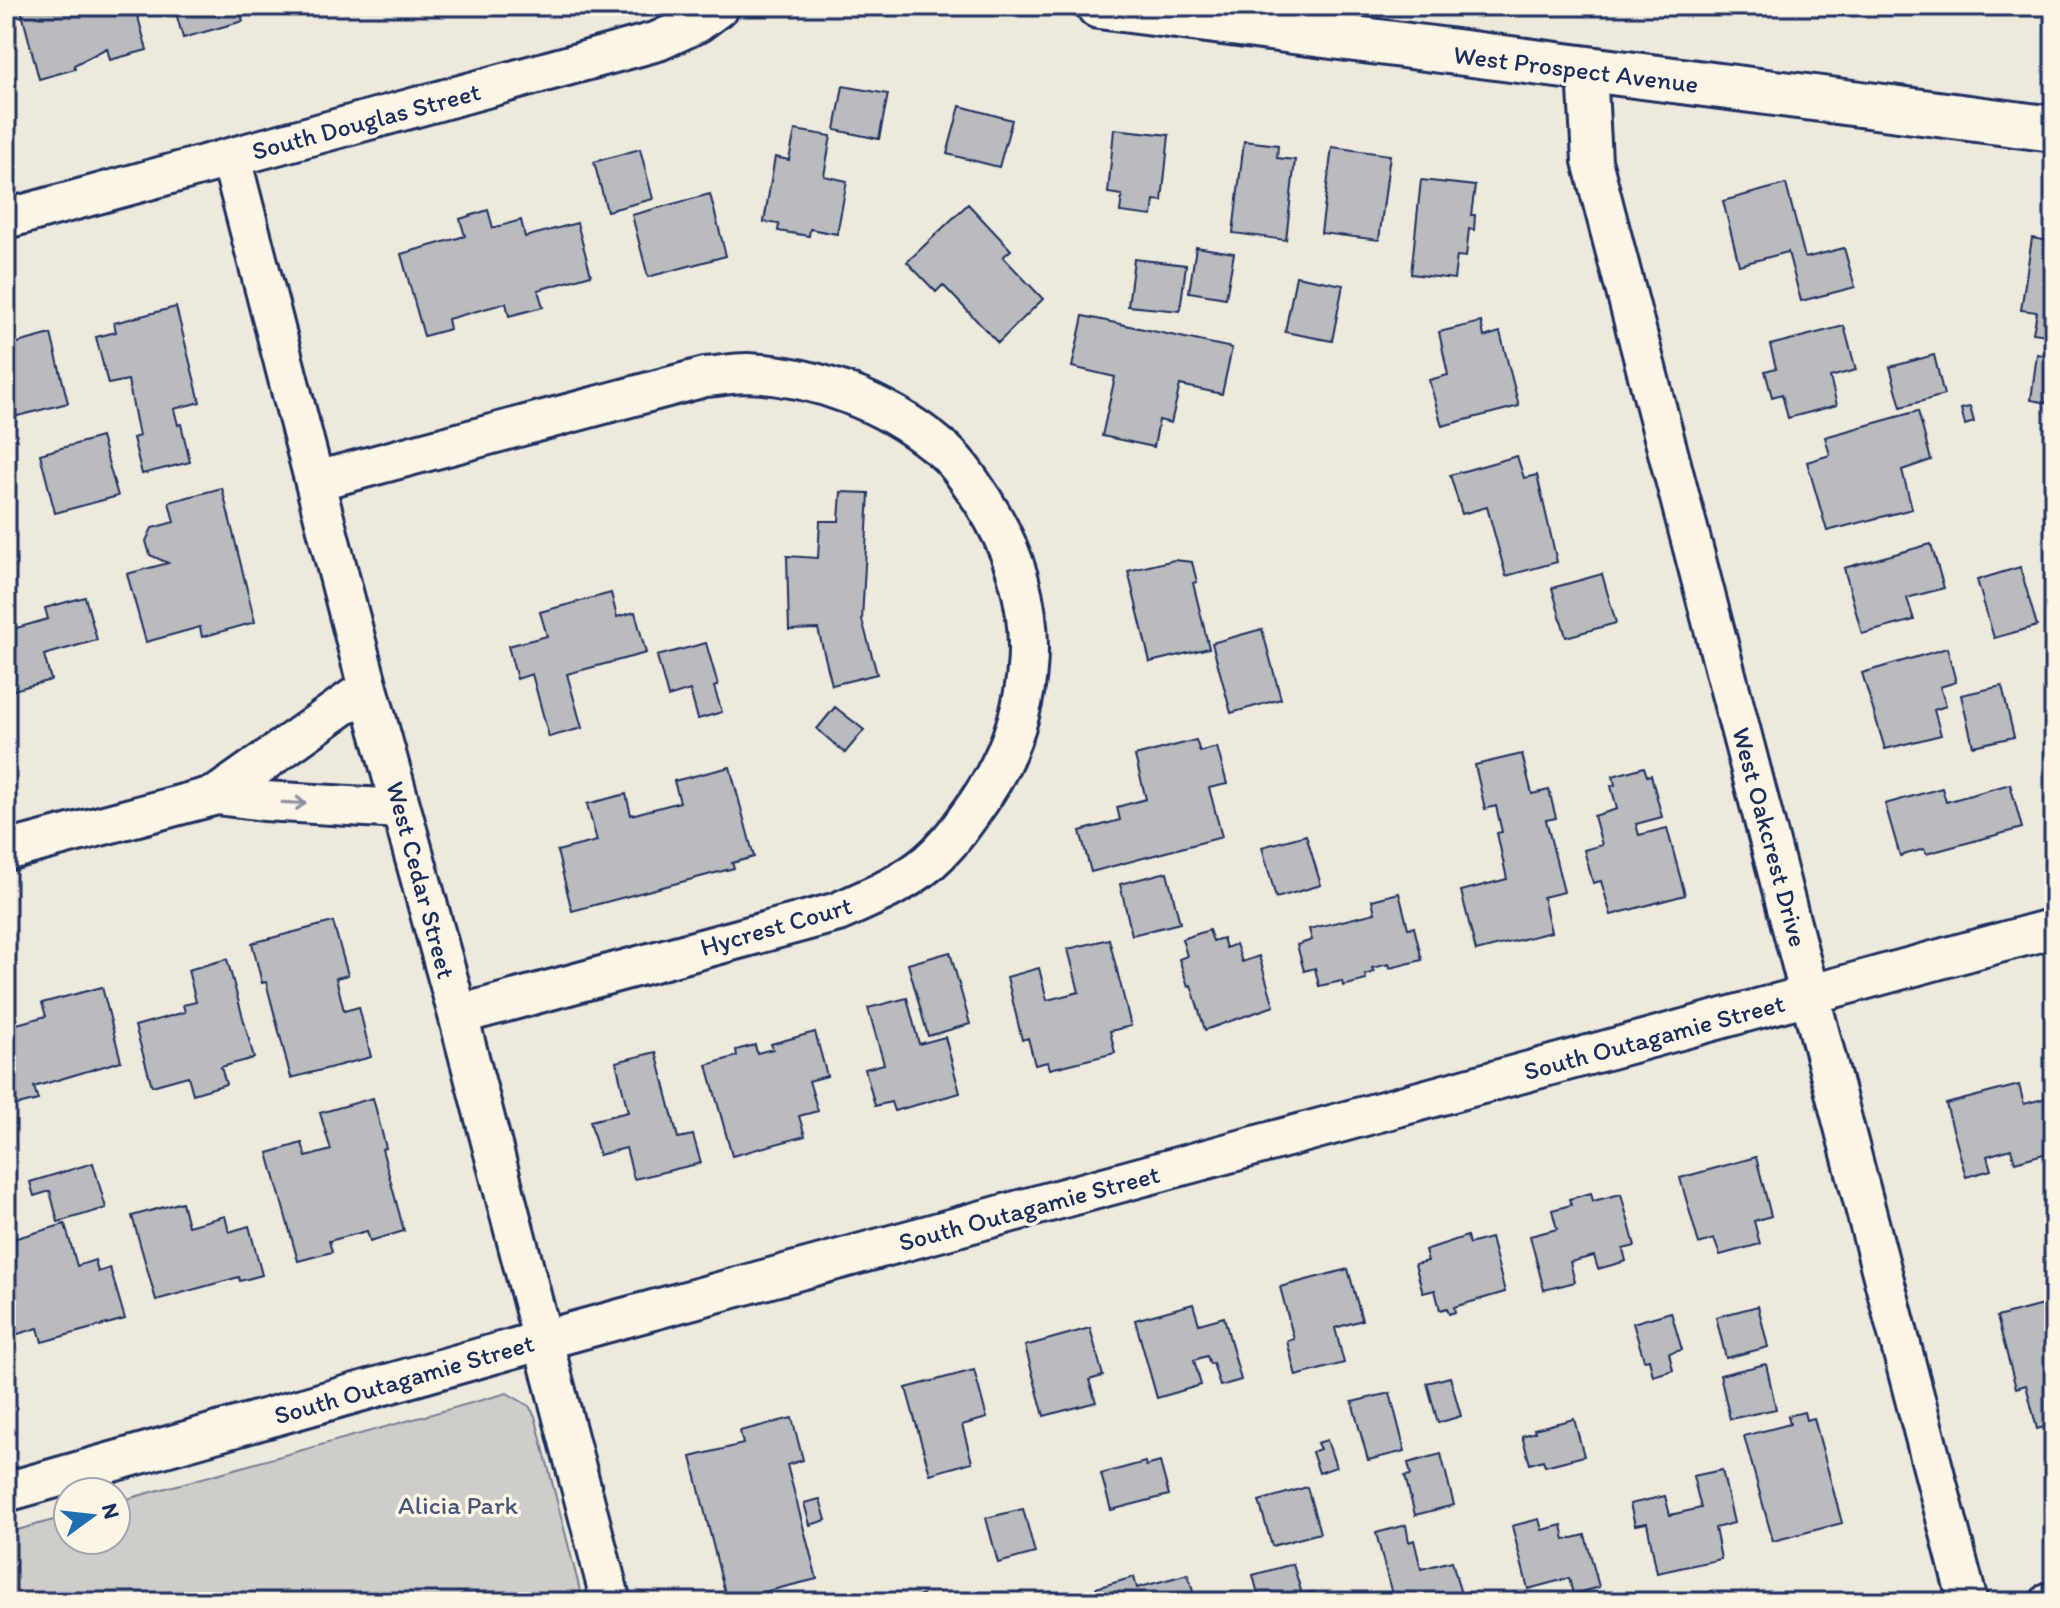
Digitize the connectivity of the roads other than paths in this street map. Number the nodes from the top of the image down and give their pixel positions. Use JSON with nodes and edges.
{"nodes":[{"id":1,"x":720,"y":6,"type":"edge"},
{"id":2,"x":1099,"y":6,"type":"edge"},
{"id":3,"x":1587,"y":70,"type":"junction"},
{"id":4,"x":2054,"y":129,"type":"edge"},
{"id":5,"x":231,"y":158,"type":"junction"},
{"id":6,"x":6,"y":219,"type":"edge"},
{"id":7,"x":316,"y":481,"type":"junction"},
{"id":8,"x":368,"y":688,"type":"junction"},
{"id":9,"x":217,"y":795,"type":"junction"},
{"id":10,"x":401,"y":809,"type":"junction"},
{"id":11,"x":6,"y":851,"type":"edge"},
{"id":12,"x":2054,"y":928,"type":"edge"},
{"id":13,"x":1811,"y":994,"type":"junction"},
{"id":14,"x":458,"y":1015,"type":"junction"},
{"id":15,"x":543,"y":1340,"type":"junction"},
{"id":16,"x":6,"y":1492,"type":"edge"},
{"id":17,"x":611,"y":1602,"type":"edge"},
{"id":18,"x":1968,"y":1602,"type":"edge"}],
"edges":[{"from":1,"to":5,"type":"street","name":"South Douglas Street"},
{"from":2,"to":3,"type":"main road","name":"West Prospect Avenue"},
{"from":3,"to":4,"type":"main road","name":"West Prospect Avenue"},
{"from":3,"to":13,"type":"street","name":"West Oakcrest Drive"},
{"from":5,"to":6,"type":"street","name":"South Douglas Street"},
{"from":5,"to":7,"type":"street","name":"West Cedar Street"},
{"from":7,"to":8,"type":"street","name":"West Cedar Street"},
{"from":7,"to":14,"type":"street","name":"Hycrest Court"},
{"from":8,"to":9,"type":"street"},
{"from":8,"to":10,"type":"street","name":"West Cedar Street"},
{"from":9,"to":10,"type":"street","one_way":true},
{"from":9,"to":11,"type":"street"},
{"from":10,"to":14,"type":"street","name":"West Cedar Street"},
{"from":12,"to":13,"type":"street","name":"South Outagamie Street"},
{"from":13,"to":15,"type":"street","name":"South Outagamie Street"},
{"from":13,"to":18,"type":"street","name":"West Oakcrest Drive"},
{"from":14,"to":15,"type":"street","name":"West Cedar Street"},
{"from":15,"to":16,"type":"street","name":"South Outagamie Street"},
{"from":15,"to":17,"type":"street","name":"West Cedar Street"}]}
